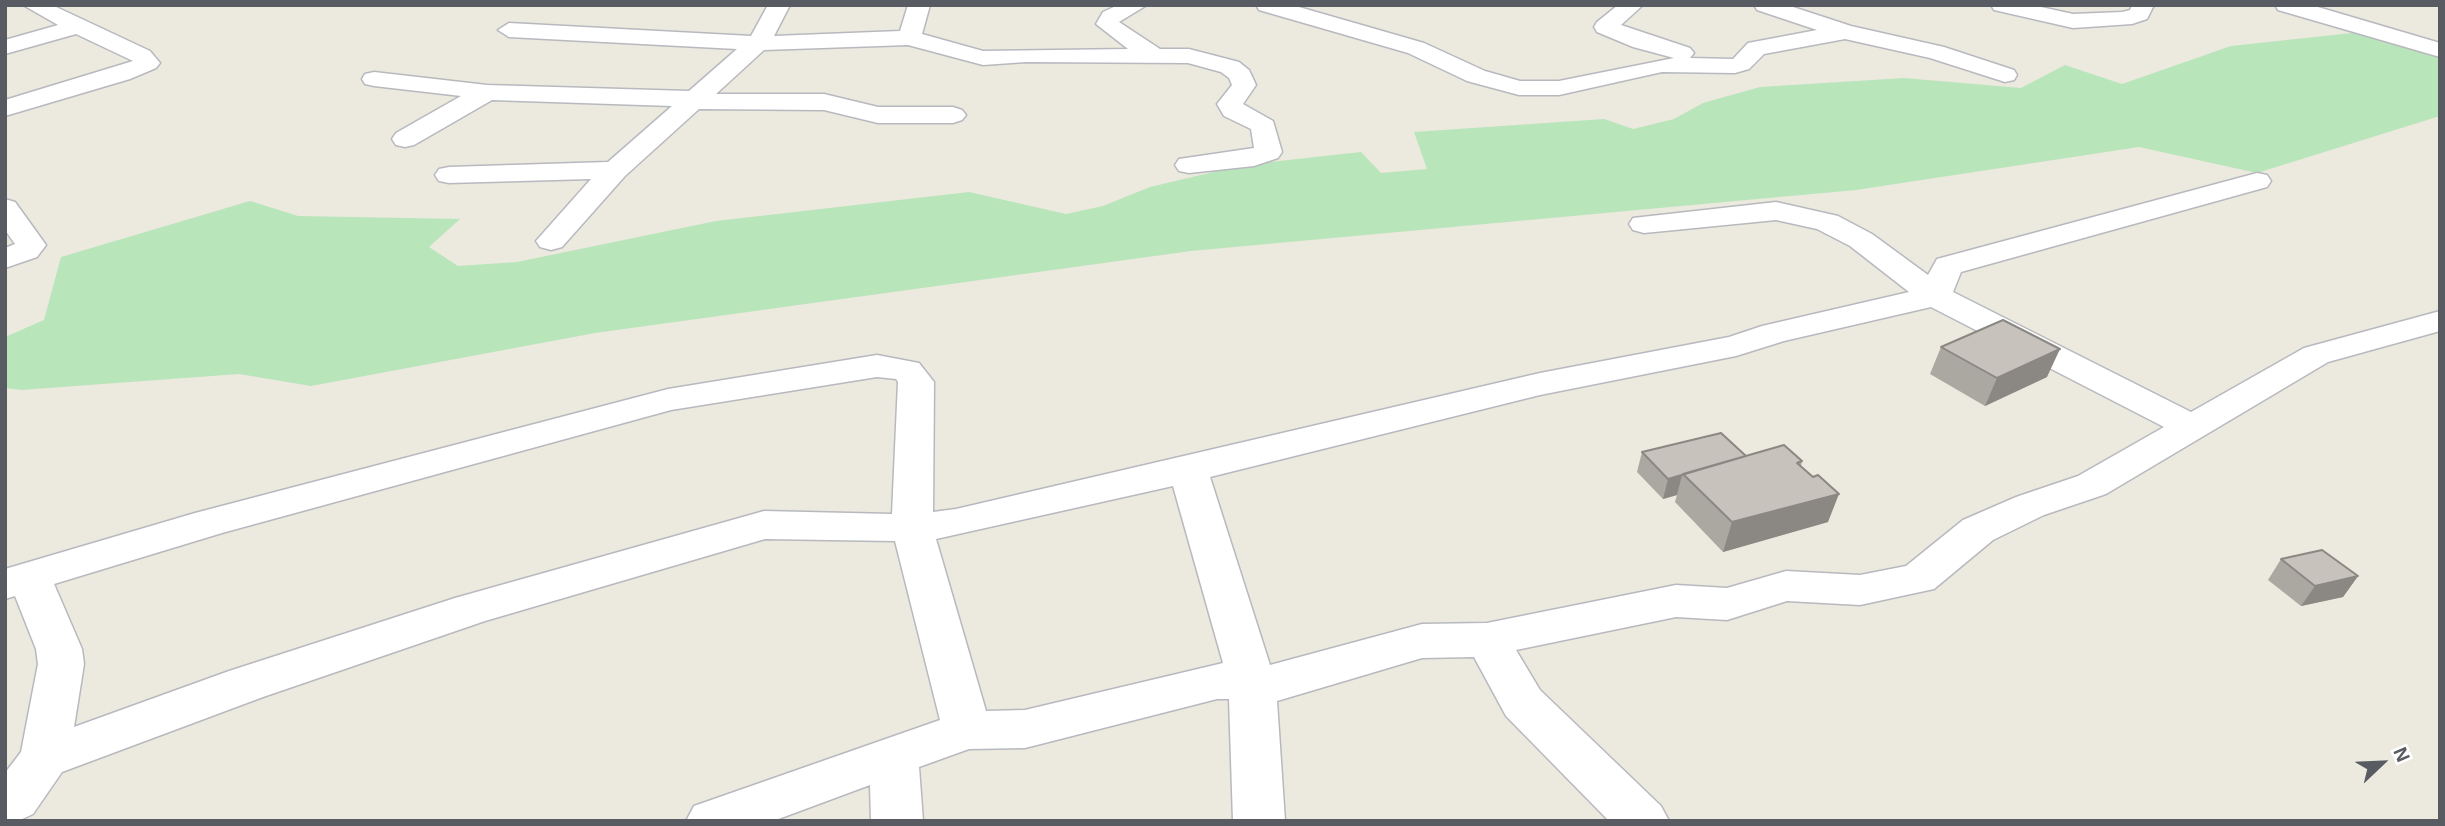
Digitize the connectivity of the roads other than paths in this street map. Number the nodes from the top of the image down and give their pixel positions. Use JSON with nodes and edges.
{"nodes":[{"id":1,"x":34,"y":5,"type":"edge"},
{"id":2,"x":779,"y":5,"type":"edge"},
{"id":3,"x":919,"y":5,"type":"edge"},
{"id":4,"x":1136,"y":5,"type":"edge"},
{"id":5,"x":1268,"y":5,"type":"edge"},
{"id":6,"x":1632,"y":5,"type":"edge"},
{"id":7,"x":1765,"y":5,"type":"edge"},
{"id":8,"x":2002,"y":5,"type":"edge"},
{"id":9,"x":2143,"y":5,"type":"edge"},
{"id":10,"x":2286,"y":5,"type":"edge"},
{"id":11,"x":2433,"y":24,"type":"dead end"},
{"id":12,"x":74,"y":27,"type":"junction"},
{"id":13,"x":509,"y":30,"type":"dead end"},
{"id":14,"x":1845,"y":32,"type":"junction"},
{"id":15,"x":909,"y":38,"type":"junction"},
{"id":16,"x":2401,"y":38,"type":"junction"},
{"id":17,"x":758,"y":43,"type":"junction"},
{"id":18,"x":5,"y":47,"type":"edge"},
{"id":19,"x":2440,"y":50,"type":"edge"},
{"id":20,"x":1682,"y":53,"type":"dead end"},
{"id":21,"x":1155,"y":56,"type":"junction"},
{"id":22,"x":2005,"y":75,"type":"dead end"},
{"id":23,"x":374,"y":79,"type":"dead end"},
{"id":24,"x":487,"y":92,"type":"junction"},
{"id":25,"x":692,"y":100,"type":"junction"},
{"id":26,"x":5,"y":108,"type":"edge"},
{"id":27,"x":953,"y":115,"type":"dead end"},
{"id":28,"x":405,"y":139,"type":"dead end"},
{"id":29,"x":1189,"y":165,"type":"dead end"},
{"id":30,"x":615,"y":170,"type":"junction"},
{"id":31,"x":449,"y":175,"type":"dead end"},
{"id":32,"x":2257,"y":181,"type":"dead end"},
{"id":33,"x":5,"y":208,"type":"edge"},
{"id":34,"x":1644,"y":225,"type":"dead end"},
{"id":35,"x":551,"y":241,"type":"dead end"},
{"id":36,"x":5,"y":259,"type":"edge"},
{"id":37,"x":1935,"y":296,"type":"junction"},
{"id":38,"x":2440,"y":321,"type":"edge"},
{"id":39,"x":2193,"y":427,"type":"junction"},
{"id":40,"x":1188,"y":470,"type":"junction"},
{"id":41,"x":912,"y":528,"type":"junction"},
{"id":42,"x":17,"y":580,"type":"edge"},
{"id":43,"x":1487,"y":640,"type":"junction"},
{"id":44,"x":1252,"y":682,"type":"junction"},
{"id":45,"x":967,"y":730,"type":"junction"},
{"id":46,"x":894,"y":756,"type":"junction"},
{"id":47,"x":45,"y":758,"type":"junction"},
{"id":48,"x":5,"y":804,"type":"edge"},
{"id":49,"x":712,"y":821,"type":"edge"},
{"id":50,"x":897,"y":821,"type":"edge"},
{"id":51,"x":1259,"y":821,"type":"edge"},
{"id":52,"x":1643,"y":821,"type":"edge"}],
"edges":[{"from":1,"to":12,"type":"street"},
{"from":2,"to":17,"type":"street"},
{"from":3,"to":15,"type":"street"},
{"from":4,"to":21,"type":"street"},
{"from":5,"to":14,"type":"street"},
{"from":6,"to":20,"type":"street"},
{"from":7,"to":14,"type":"street"},
{"from":8,"to":9,"type":"street"},
{"from":10,"to":16,"type":"street"},
{"from":11,"to":16,"type":"street"},
{"from":12,"to":18,"type":"street"},
{"from":12,"to":26,"type":"street"},
{"from":13,"to":17,"type":"street"},
{"from":14,"to":22,"type":"street"},
{"from":15,"to":17,"type":"street"},
{"from":15,"to":21,"type":"street"},
{"from":16,"to":19,"type":"street"},
{"from":17,"to":25,"type":"street"},
{"from":21,"to":29,"type":"street"},
{"from":23,"to":24,"type":"street"},
{"from":24,"to":25,"type":"street"},
{"from":24,"to":28,"type":"street"},
{"from":25,"to":27,"type":"street"},
{"from":25,"to":30,"type":"street"},
{"from":30,"to":31,"type":"street"},
{"from":30,"to":35,"type":"street"},
{"from":32,"to":37,"type":"street"},
{"from":33,"to":36,"type":"street"},
{"from":34,"to":37,"type":"street"},
{"from":37,"to":39,"type":"street"},
{"from":37,"to":40,"type":"street"},
{"from":38,"to":39,"type":"street"},
{"from":39,"to":43,"type":"street"},
{"from":40,"to":41,"type":"street"},
{"from":40,"to":44,"type":"street"},
{"from":41,"to":42,"type":"street"},
{"from":41,"to":45,"type":"street"},
{"from":41,"to":47,"type":"street"},
{"from":42,"to":47,"type":"street"},
{"from":43,"to":44,"type":"street"},
{"from":43,"to":52,"type":"street"},
{"from":44,"to":45,"type":"street"},
{"from":44,"to":51,"type":"street"},
{"from":45,"to":46,"type":"street"},
{"from":46,"to":49,"type":"street"},
{"from":46,"to":50,"type":"street"},
{"from":47,"to":48,"type":"street"}]}
